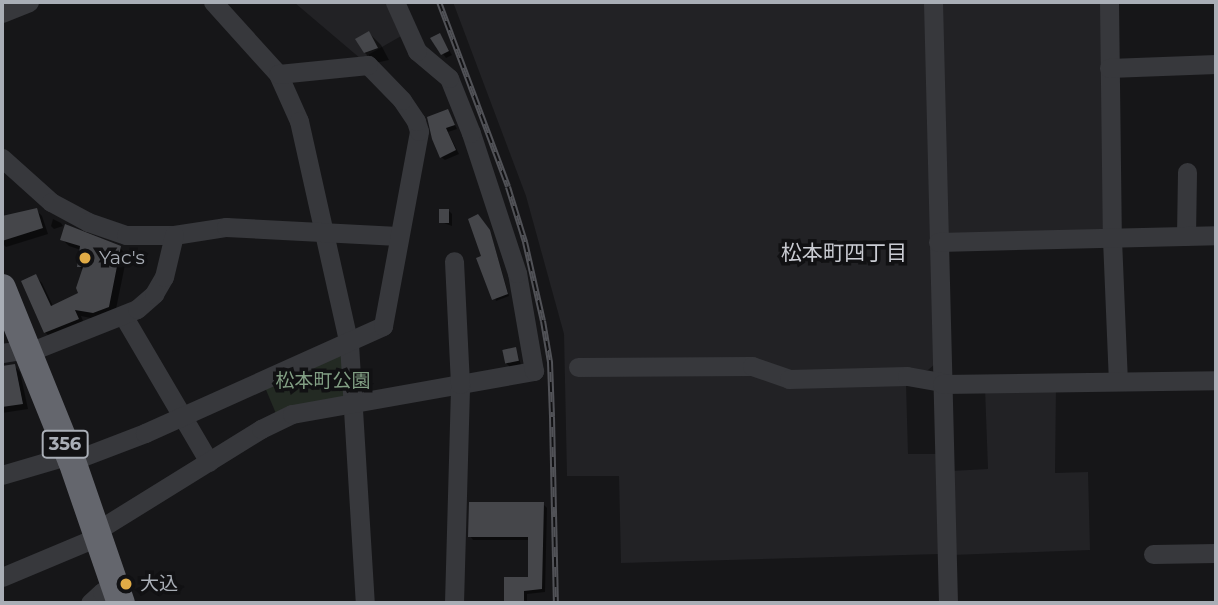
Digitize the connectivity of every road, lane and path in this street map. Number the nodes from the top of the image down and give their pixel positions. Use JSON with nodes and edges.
{"nodes":[{"id":1,"x":29,"y":2,"type":"edge"},
{"id":2,"x":213,"y":2,"type":"edge"},
{"id":3,"x":395,"y":2,"type":"edge"},
{"id":4,"x":933,"y":2,"type":"edge"},
{"id":5,"x":1109,"y":2,"type":"edge"},
{"id":6,"x":2,"y":13,"type":"edge"},
{"id":7,"x":1216,"y":64,"type":"edge"},
{"id":8,"x":1109,"y":68,"type":"junction"},
{"id":9,"x":278,"y":74,"type":"junction"},
{"id":10,"x":2,"y":158,"type":"edge"},
{"id":11,"x":1187,"y":172,"type":"dead end"},
{"id":12,"x":323,"y":234,"type":"junction"},
{"id":13,"x":174,"y":235,"type":"junction"},
{"id":14,"x":1216,"y":235,"type":"edge"},
{"id":15,"x":398,"y":236,"type":"junction"},
{"id":16,"x":1186,"y":236,"type":"junction"},
{"id":17,"x":1112,"y":239,"type":"junction"},
{"id":18,"x":938,"y":242,"type":"junction"},
{"id":19,"x":454,"y":261,"type":"dead end"},
{"id":20,"x":2,"y":288,"type":"edge"},
{"id":21,"x":124,"y":317,"type":"junction"},
{"id":22,"x":349,"y":344,"type":"junction"},
{"id":23,"x":19,"y":351,"type":"edge"},
{"id":24,"x":578,"y":367,"type":"dead end"},
{"id":25,"x":1216,"y":380,"type":"edge"},
{"id":26,"x":1118,"y":381,"type":"junction"},
{"id":27,"x":942,"y":383,"type":"junction"},
{"id":28,"x":460,"y":384,"type":"junction"},
{"id":29,"x":355,"y":403,"type":"junction"},
{"id":30,"x":183,"y":415,"type":"junction"},
{"id":31,"x":71,"y":458,"type":"junction"},
{"id":32,"x":209,"y":462,"type":"junction"},
{"id":33,"x":2,"y":474,"type":"edge"},
{"id":34,"x":99,"y":533,"type":"junction"},
{"id":35,"x":1153,"y":554,"type":"dead end"},
{"id":36,"x":1216,"y":554,"type":"edge"},
{"id":37,"x":2,"y":576,"type":"edge"},
{"id":38,"x":119,"y":594,"type":"edge"},
{"id":39,"x":90,"y":603,"type":"edge"},
{"id":40,"x":365,"y":603,"type":"edge"},
{"id":41,"x":454,"y":603,"type":"edge"},
{"id":42,"x":948,"y":603,"type":"edge"}],
"edges":[{"from":1,"to":6,"type":"street"},
{"from":2,"to":9,"type":"street"},
{"from":3,"to":28,"type":"street"},
{"from":4,"to":18,"type":"street"},
{"from":5,"to":8,"type":"street"},
{"from":7,"to":8,"type":"street"},
{"from":8,"to":17,"type":"street"},
{"from":9,"to":12,"type":"street"},
{"from":9,"to":15,"type":"street"},
{"from":10,"to":13,"type":"street"},
{"from":11,"to":16,"type":"street"},
{"from":12,"to":13,"type":"street"},
{"from":12,"to":15,"type":"street"},
{"from":12,"to":22,"type":"street"},
{"from":13,"to":21,"type":"street"},
{"from":14,"to":16,"type":"street"},
{"from":15,"to":22,"type":"street"},
{"from":16,"to":17,"type":"street"},
{"from":17,"to":18,"type":"street"},
{"from":17,"to":26,"type":"street"},
{"from":18,"to":27,"type":"street"},
{"from":19,"to":28,"type":"street"},
{"from":20,"to":23,"type":"highway","number":"356"},
{"from":21,"to":23,"type":"street"},
{"from":21,"to":30,"type":"street"},
{"from":22,"to":29,"type":"street"},
{"from":22,"to":30,"type":"street"},
{"from":23,"to":31,"type":"highway","number":"356"},
{"from":24,"to":27,"type":"street"},
{"from":25,"to":26,"type":"street"},
{"from":26,"to":27,"type":"street"},
{"from":27,"to":42,"type":"street"},
{"from":28,"to":29,"type":"street"},
{"from":28,"to":41,"type":"street"},
{"from":29,"to":32,"type":"street"},
{"from":29,"to":40,"type":"street"},
{"from":30,"to":31,"type":"street"},
{"from":30,"to":32,"type":"street"},
{"from":31,"to":33,"type":"street"},
{"from":31,"to":34,"type":"highway","number":"356"},
{"from":32,"to":34,"type":"street"},
{"from":34,"to":37,"type":"street"},
{"from":34,"to":38,"type":"highway","number":"356"},
{"from":35,"to":36,"type":"street"},
{"from":38,"to":39,"type":"street"}]}
